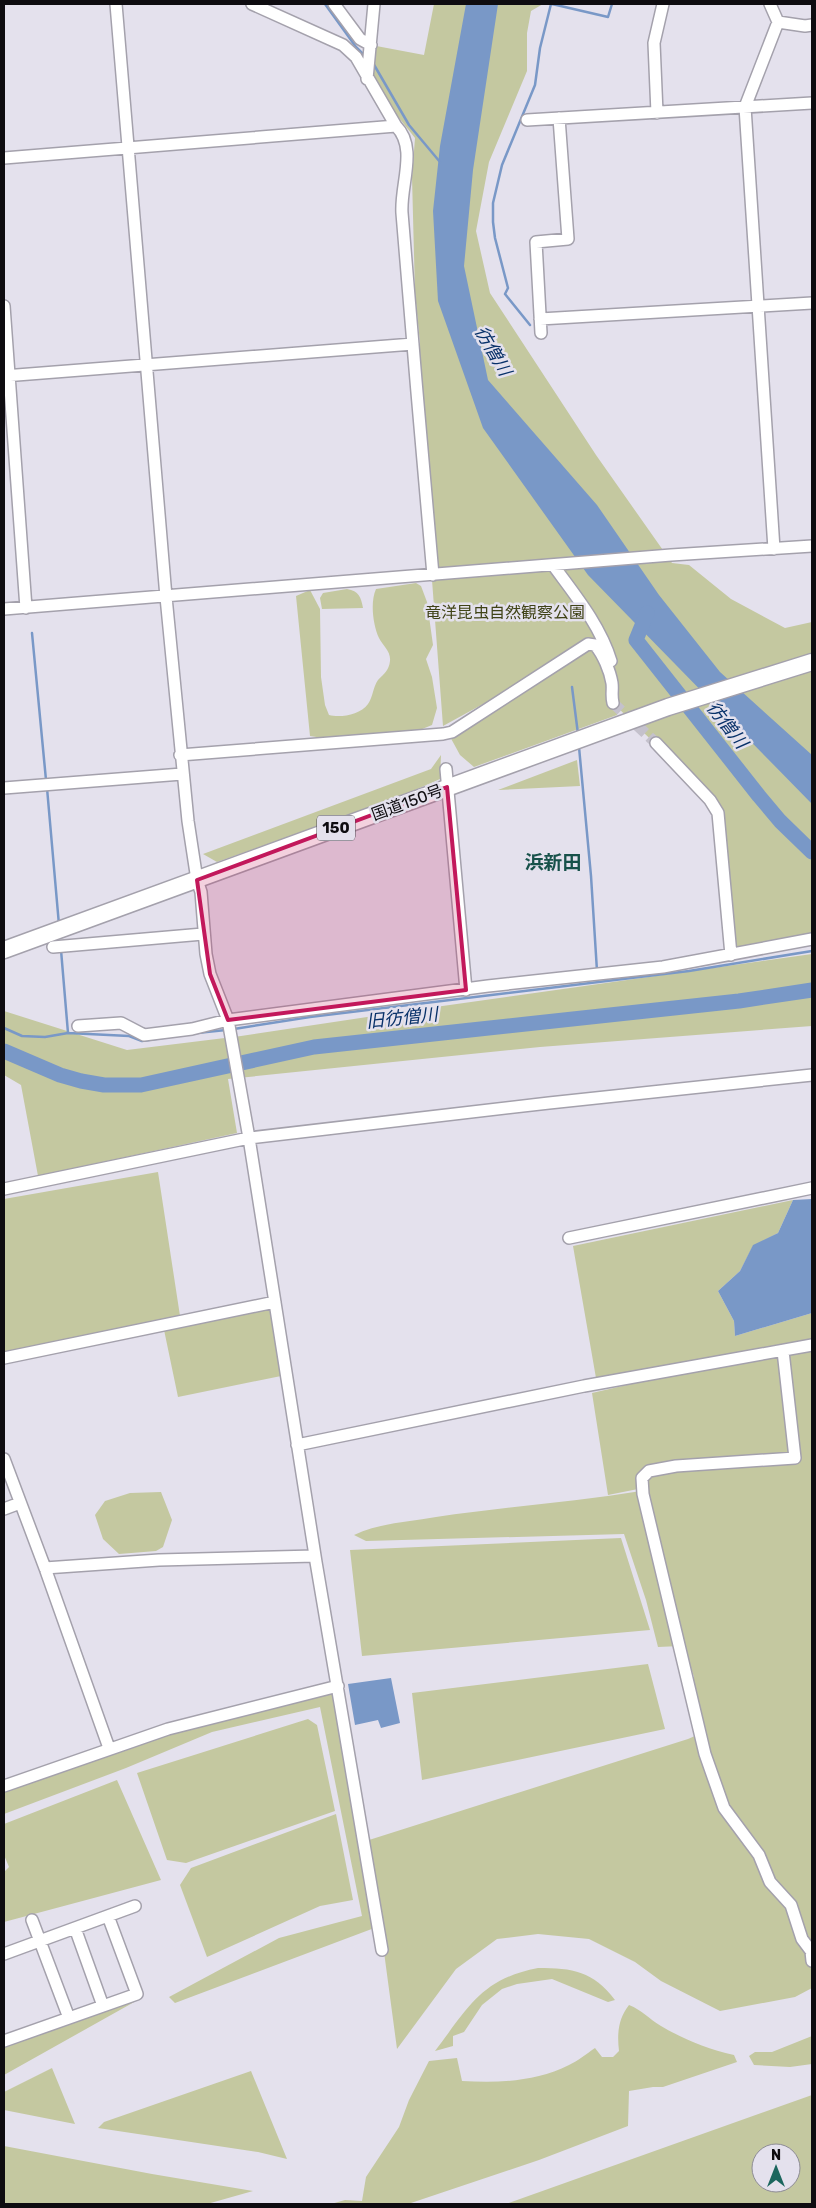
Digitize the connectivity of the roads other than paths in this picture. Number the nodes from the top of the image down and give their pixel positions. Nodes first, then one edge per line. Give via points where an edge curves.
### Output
1 (116, 4) edge
2 (252, 4) edge
3 (334, 4) edge
4 (374, 4) edge
5 (663, 4) edge
6 (770, 4) edge
7 (778, 22) junction
8 (812, 25) edge
9 (371, 49) junction
10 (368, 79) junction
11 (812, 103) edge
12 (745, 107) junction
13 (657, 113) junction
14 (559, 118) junction
15 (528, 120) dead end
16 (396, 126) junction
17 (128, 148) junction
18 (4, 158) edge
19 (812, 303) edge
20 (4, 306) edge
21 (758, 306) junction
22 (540, 319) junction
23 (541, 333) dead end
24 (413, 344) junction
25 (146, 365) junction
26 (7, 376) edge
27 (812, 546) edge
28 (774, 548) junction
29 (553, 565) junction
30 (433, 575) junction
31 (166, 597) junction
32 (26, 608) junction
33 (4, 609) edge
34 (812, 662) edge
35 (656, 743) tunnel mouth
36 (180, 755) junction
37 (446, 769) dead end
38 (182, 774) junction
39 (447, 787) junction
40 (4, 788) edge
41 (197, 880) junction
42 (203, 934) junction
43 (812, 939) edge
44 (53, 947) dead end
45 (4, 950) edge
46 (731, 955) junction
47 (466, 990) junction
48 (228, 1020) junction
49 (78, 1026) dead end
50 (812, 1075) edge
51 (249, 1138) junction
52 (812, 1188) edge
53 (4, 1189) edge
54 (570, 1238) dead end
55 (275, 1302) junction
56 (812, 1345) edge
57 (783, 1351) junction
58 (4, 1358) edge
59 (298, 1445) junction
60 (4, 1459) edge
61 (20, 1503) junction
62 (4, 1509) edge
63 (315, 1556) junction
64 (46, 1568) junction
65 (338, 1686) junction
66 (109, 1748) junction
67 (4, 1786) edge
68 (135, 1906) dead end
69 (108, 1916) junction
70 (32, 1920) dead end
71 (75, 1928) junction
72 (39, 1941) junction
73 (382, 1950) dead end
74 (4, 1954) edge
75 (812, 1961) edge
76 (103, 2006) junction
77 (69, 2018) junction
78 (4, 2041) edge

1 - 17 street
2 - 10 street via 343,45 356,58
3 - 9 street
4 - 9 street
5 - 13 street via 654,42
6 - 7 street
7 - 8 street
7 - 12 street
9 - 10 street
10 - 16 street
11 - 12 street
12 - 13 street
12 - 21 street
13 - 14 street
14 - 15 street
14 - 22 street via 568,239 536,242
16 - 17 street
16 - 24 street via 407,144 402,209
17 - 18 street
17 - 25 street
19 - 21 street
20 - 26 street
21 - 22 street
21 - 28 street
22 - 23 street
24 - 25 street
24 - 30 street
25 - 26 street
25 - 31 street
26 - 32 street
27 - 28 street
28 - 29 street
29 - 30 street
29 - 36 street via 587,612 606,646 618,685 612,698 612,683 603,656 595,645 588,644 452,732
30 - 31 street
31 - 32 street
31 - 36 street
32 - 33 street
34 - 39 highway, 国道150号 / 150 via 668,707
35 - 46 street via 710,800 718,813
36 - 38 street
37 - 39 street
38 - 40 street
38 - 41 street
39 - 41 highway, 国道150号 / 150
39 - 47 street
41 - 42 street via 201,892
41 - 45 highway, 国道150号 / 150
42 - 44 street
42 - 48 street via 210,974
43 - 46 street
46 - 47 street
47 - 48 street
48 - 49 street via 192,1029 144,1035 122,1023
48 - 51 street
50 - 51 street
51 - 53 street
51 - 55 street
52 - 54 street
55 - 58 street
55 - 59 street
56 - 57 street
57 - 59 street via 584,1386
57 - 75 street via 795,1458 676,1466 649,1471 642,1478 643,1494 705,1754 724,1808 759,1855 770,1882 791,1905 802,1939 811,1951
59 - 63 street
60 - 61 street
61 - 62 street
61 - 64 street
63 - 64 street via 160,1560
63 - 65 street
64 - 66 street
65 - 66 street via 168,1729
65 - 73 street
66 - 67 street
68 - 69 street
69 - 71 street
69 - 76 street via 137,1994
70 - 72 street
71 - 72 street
71 - 76 street
72 - 74 street
72 - 77 street
76 - 77 street
77 - 78 street

